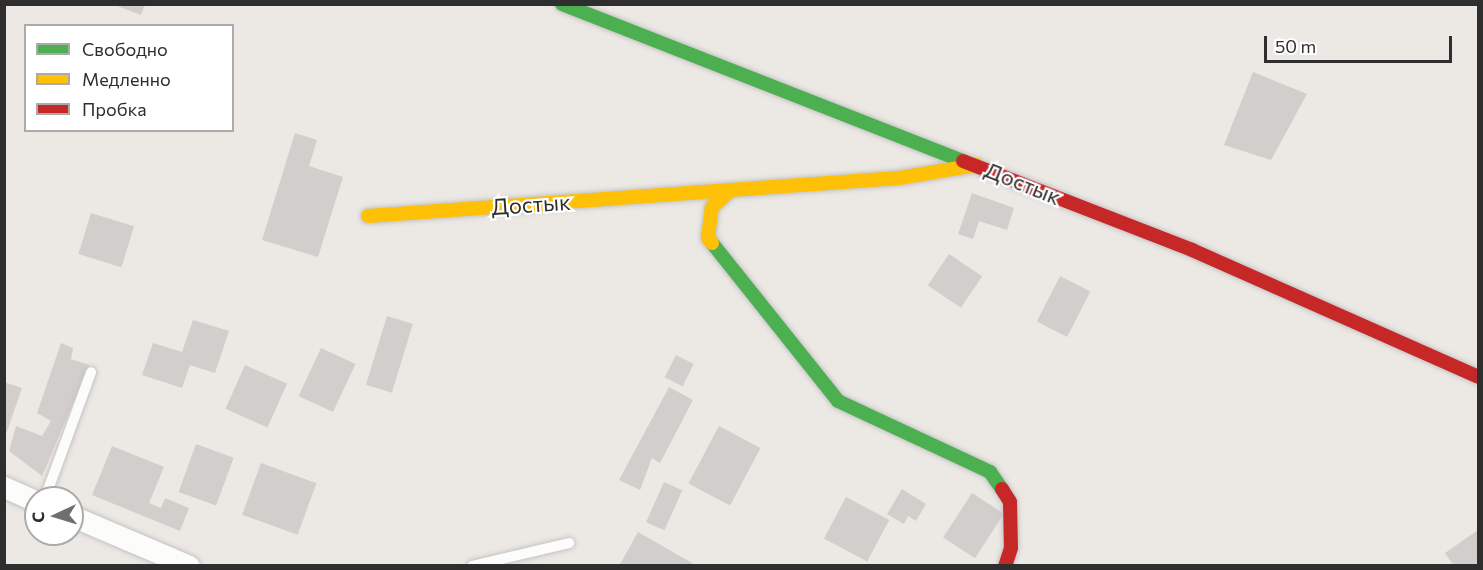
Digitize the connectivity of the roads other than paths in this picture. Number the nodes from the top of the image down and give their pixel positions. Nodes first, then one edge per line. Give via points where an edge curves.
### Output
1 (562, 4) edge
2 (978, 165) junction
3 (731, 190) junction
4 (368, 216) dead end
5 (91, 372) dead end
6 (1479, 376) edge
7 (49, 486) edge
8 (4, 487) edge
9 (24, 496) edge
10 (84, 521) edge
11 (569, 543) dead end
12 (189, 566) edge
13 (472, 566) edge
14 (1005, 566) edge

1 - 2 street, Достык
2 - 3 street, Достык via 899,178
2 - 6 street, Достык via 1192,250
3 - 4 street, Достык
3 - 14 street via 712,207 708,238 838,401 990,472 1010,502 1011,548
5 - 7 lane
8 - 9 street
10 - 12 street
11 - 13 lane

